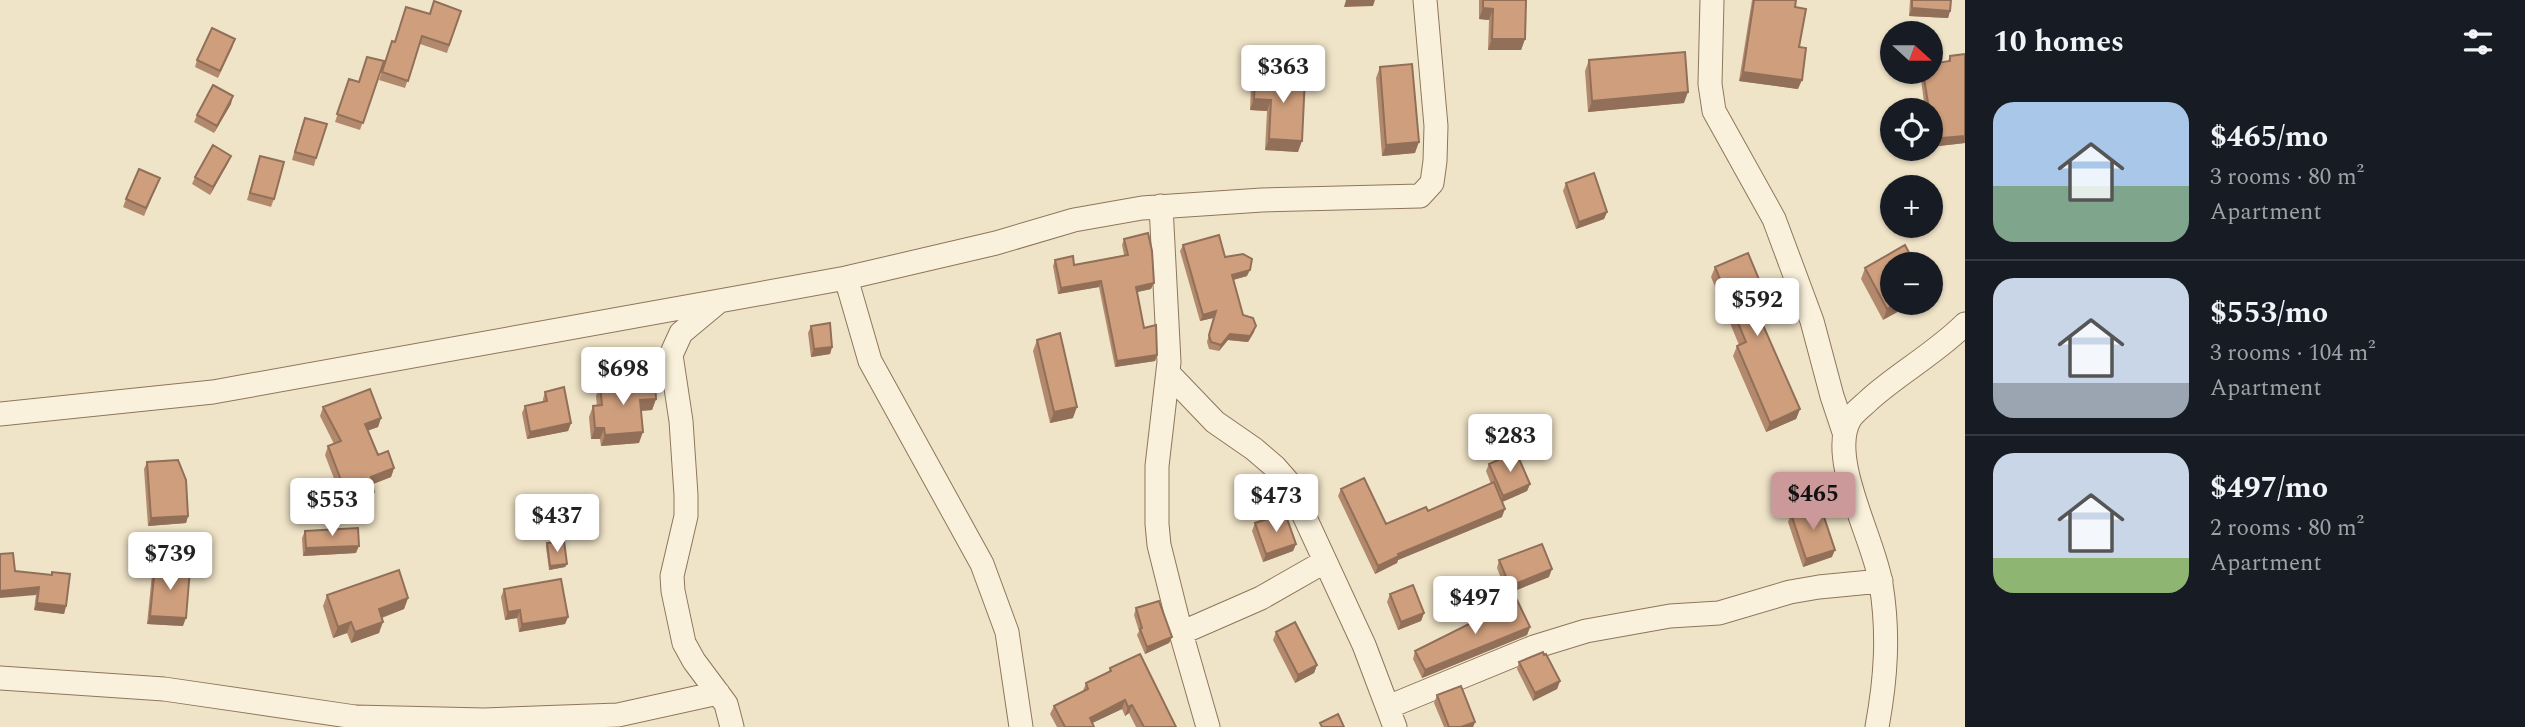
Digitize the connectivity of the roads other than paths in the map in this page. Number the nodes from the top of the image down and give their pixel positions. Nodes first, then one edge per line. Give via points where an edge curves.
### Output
1 (1426, 0) edge
2 (1712, 0) edge
3 (1161, 206) junction
4 (846, 278) junction
5 (719, 302) junction
6 (1965, 324) edge
7 (1168, 373) junction
8 (0, 414) edge
9 (1844, 432) junction
10 (1324, 562) junction
11 (1881, 581) junction
12 (1181, 633) junction
13 (0, 678) edge
14 (718, 693) junction
15 (1392, 717) edge
16 (732, 727) edge
17 (1021, 727) edge
18 (1208, 727) edge
19 (1877, 727) edge

1 - 3 street via 1435,161 1432,183 1420,196
2 - 9 street via 1710,84 1714,111 1774,219 1812,321
3 - 4 street via 1074,220
3 - 7 street
4 - 5 street
4 - 17 street via 870,360 997,599 1007,632
5 - 8 street via 213,392
5 - 14 street via 681,334 671,355 683,445 686,516 673,591 684,643
6 - 9 street via 1850,417
7 - 10 street via 1215,422 1289,483
7 - 12 street via 1157,466 1157,524
9 - 11 street via 1850,485
10 - 12 street via 1261,598
10 - 15 street
11 - 15 street via 1790,592 1719,613 1586,631 1534,647
11 - 19 street via 1887,631 1885,687
12 - 18 street
13 - 14 street via 164,689 355,717 484,720 618,715
14 - 16 street

